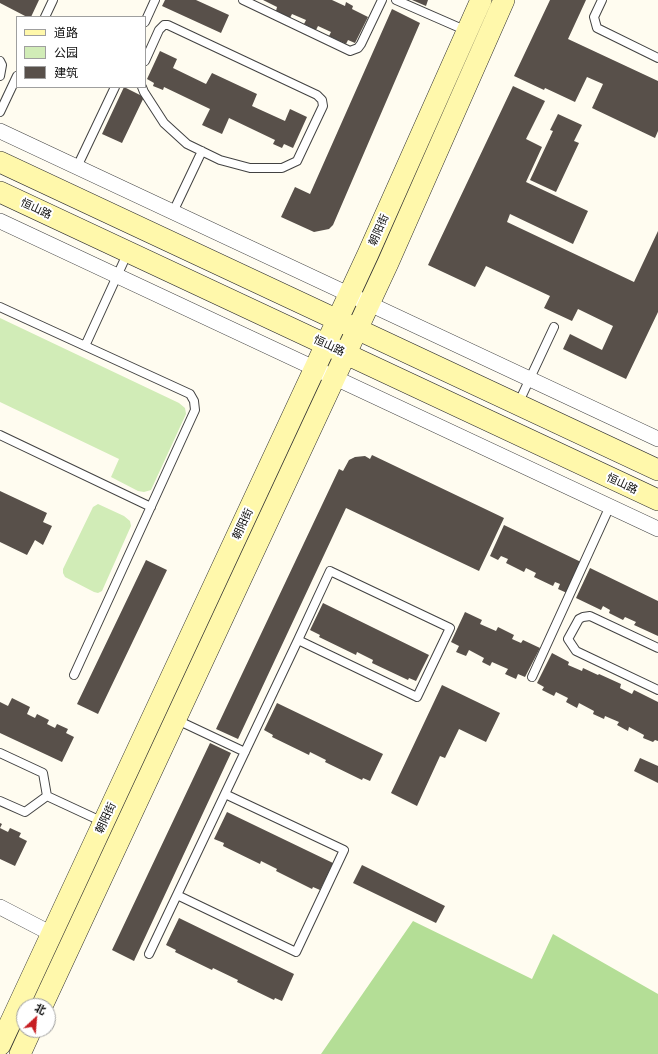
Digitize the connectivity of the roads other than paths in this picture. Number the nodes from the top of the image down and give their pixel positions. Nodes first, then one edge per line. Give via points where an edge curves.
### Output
1 (52, 0) edge
2 (155, 0) edge
3 (243, 0) edge
4 (382, 0) edge
5 (396, 0) edge
6 (481, 0) edge
7 (504, 0) edge
8 (602, 0) edge
9 (45, 16) edge
10 (146, 20) edge
11 (467, 31) junction
12 (658, 58) edge
13 (146, 59) edge
14 (0, 61) edge
15 (0, 76) edge
16 (16, 78) edge
17 (115, 88) edge
18 (142, 88) edge
19 (0, 112) edge
20 (0, 131) edge
21 (202, 151) junction
22 (0, 162) edge
23 (77, 167) junction
24 (0, 192) edge
25 (173, 212) junction
26 (0, 221) edge
27 (128, 252) junction
28 (117, 276) junction
29 (349, 294) junction
30 (369, 303) junction
31 (0, 307) edge
32 (338, 320) junction
33 (554, 327) dead end
34 (357, 329) junction
35 (326, 345) junction
36 (85, 346) junction
37 (345, 354) junction
38 (315, 368) junction
39 (334, 378) junction
40 (530, 379) junction
41 (518, 404) junction
42 (0, 435) edge
43 (658, 439) edge
44 (658, 470) edge
45 (658, 500) edge
46 (610, 506) junction
47 (151, 507) junction
48 (658, 529) edge
49 (298, 640) junction
50 (658, 648) edge
51 (74, 675) dead end
52 (532, 677) dead end
53 (658, 690) edge
54 (176, 719) junction
55 (244, 752) junction
56 (0, 753) edge
57 (225, 794) junction
58 (47, 796) junction
59 (0, 801) edge
60 (104, 822) junction
61 (177, 895) junction
62 (0, 907) edge
63 (52, 934) junction
64 (149, 954) dead end
65 (46, 998) edge
66 (27, 1038) edge
67 (0, 1045) edge
68 (20, 1054) edge

1 - 9 lane
2 - 10 lane
3 - 4 lane via 350,51 362,44
5 - 11 lane
6 - 11 street, 朝阳街
7 - 30 street, 朝阳街
8 - 12 lane via 594,17 597,28
11 - 29 street, 朝阳街
13 - 21 lane via 159,30 168,25 317,95 322,100 323,106 298,161 282,168 250,168 220,160
14 - 15 lane
16 - 19 lane
17 - 23 lane
18 - 21 lane via 164,123 187,144
20 - 23 street
21 - 25 lane
22 - 32 street
23 - 25 street
24 - 27 street, 恒山路
25 - 29 street
26 - 28 street
27 - 28 lane
27 - 35 street, 恒山路
28 - 36 lane
28 - 38 street
29 - 30 street
29 - 32 street, 朝阳街
30 - 34 street, 朝阳街
30 - 40 street
31 - 36 lane
32 - 34 street
32 - 35 street, 朝阳街
33 - 40 lane
34 - 37 street, 朝阳街
34 - 41 street
35 - 37 street, 恒山路
35 - 38 street, 朝阳街
36 - 47 lane via 190,394 194,401 195,410
37 - 39 street, 朝阳街
37 - 45 street, 恒山路
38 - 39 street
38 - 60 street, 朝阳街
39 - 46 street
39 - 54 street, 朝阳街
40 - 41 lane
40 - 43 street
41 - 44 street
42 - 47 lane
46 - 48 street
46 - 52 lane
47 - 51 lane
49 - 49 lane via 330,571 450,628 417,697
49 - 55 lane
50 - 53 lane via 590,616 579,619 568,639 576,651
54 - 55 lane
54 - 65 street, 朝阳街
55 - 57 lane
56 - 58 lane via 43,773
57 - 61 lane
57 - 61 lane via 344,850 296,952
58 - 59 lane via 25,812
58 - 60 lane
60 - 63 street, 朝阳街
61 - 64 lane
62 - 63 street
63 - 67 street, 朝阳街
66 - 68 street

